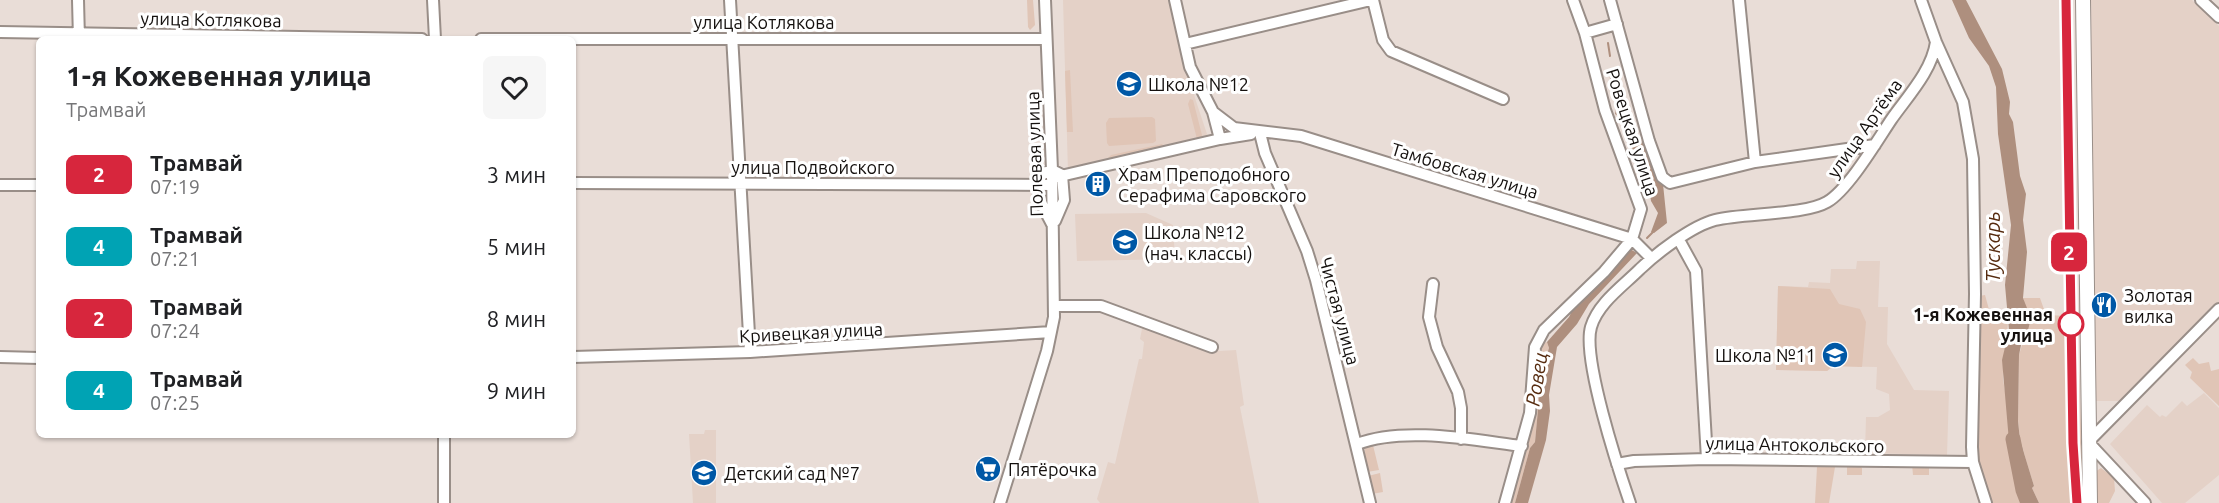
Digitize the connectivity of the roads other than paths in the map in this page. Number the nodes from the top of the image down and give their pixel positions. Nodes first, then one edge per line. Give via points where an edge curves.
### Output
1 (78, 0) edge
2 (433, 0) edge
3 (730, 0) edge
4 (1045, 0) edge
5 (1175, 0) edge
6 (1372, 0) edge
7 (1573, 0) edge
8 (1610, 0) edge
9 (1739, 0) edge
10 (1921, 0) edge
11 (2083, 0) edge
12 (2201, 0) edge
13 (2219, 17) edge
14 (1617, 24) junction
15 (0, 32) edge
16 (1585, 33) junction
17 (79, 36) edge
18 (435, 36) edge
19 (731, 38) junction
20 (576, 39) edge
21 (1046, 39) junction
22 (1936, 42) junction
23 (1185, 44) junction
24 (1503, 99) dead end
25 (1212, 112) junction
26 (1260, 133) junction
27 (1220, 139) junction
28 (1875, 145) junction
29 (1755, 162) junction
30 (1055, 177) junction
31 (576, 183) edge
32 (741, 183) junction
33 (0, 185) edge
34 (36, 185) edge
35 (1038, 185) junction
36 (1053, 228) junction
37 (1632, 239) junction
38 (1679, 240) junction
39 (1651, 258) junction
40 (1433, 284) dead end
41 (1055, 306) junction
42 (2217, 315) edge
43 (1051, 332) junction
44 (1212, 347) dead end
45 (750, 352) junction
46 (0, 357) edge
47 (576, 357) edge
48 (36, 358) edge
49 (444, 438) edge
50 (1461, 439) junction
51 (2088, 442) junction
52 (1357, 444) junction
53 (1522, 446) junction
54 (1707, 459) junction
55 (1973, 462) junction
56 (1617, 464) junction
57 (444, 503) edge
58 (1000, 503) edge
59 (1370, 503) edge
60 (1505, 503) edge
61 (1630, 503) edge
62 (1986, 503) edge
63 (2090, 503) edge
64 (2145, 503) edge

1 - 17 street
2 - 18 street
3 - 19 street
4 - 21 street, Полевая улица
5 - 23 street, Тамбовская улица
6 - 23 street
6 - 24 street via 1383,40 1391,51
7 - 16 street, Ровецкая улица
8 - 14 street, Ровецкая улица
9 - 29 street
10 - 22 street
11 - 51 main road
12 - 13 street
14 - 16 street
14 - 29 street, Ровецкая улица via 1648,141 1662,177 1670,183
15 - 17 street, улица Котлякова
16 - 37 street, Ровецкая улица via 1605,110 1638,195 1641,209
19 - 20 street, улица Котлякова
19 - 21 street, улица Котлякова
19 - 32 street
21 - 30 street, Полевая улица
22 - 28 street, улица Артёма via 1929,64
22 - 55 street via 1963,102 1973,159
23 - 25 street, Тамбовская улица via 1197,83
25 - 26 street, Тамбовская улица via 1234,128
25 - 27 street, Тамбовская улица
26 - 27 street, Тамбовская улица
26 - 37 street, Тамбовская улица via 1301,136
26 - 52 street, Чистая улица via 1307,251
27 - 30 street, Тамбовская улица
28 - 29 street
28 - 38 street, улица Артёма via 1827,202 1717,220 1698,225
30 - 35 street, улица Подвойского
30 - 36 street, Полевая улица
31 - 32 street, улица Подвойского
32 - 35 street, улица Подвойского
32 - 45 street
33 - 34 street
35 - 36 street via 1039,197
36 - 41 street, Полевая улица
37 - 39 street, Тамбовская улица
37 - 53 street via 1544,330 1534,346 1530,413
38 - 39 street, улица Артёма
38 - 54 street via 1696,271
39 - 56 street, улица Артёма via 1600,308 1591,327 1588,347
40 - 50 street via 1429,317 1437,347 1458,392
41 - 43 street, Полевая улица
41 - 44 street via 1101,306
42 - 51 street
43 - 45 street, Кривецкая улица
43 - 58 street, Полевая улица
45 - 47 street, Кривецкая улица
46 - 48 street
49 - 57 street
50 - 52 street via 1382,436
50 - 53 street
51 - 63 main road
51 - 64 street
52 - 59 street, Чистая улица
53 - 60 street
54 - 55 street, улица Антокольского
54 - 56 street, улица Антокольского
55 - 62 street
56 - 61 street, улица Артёма

